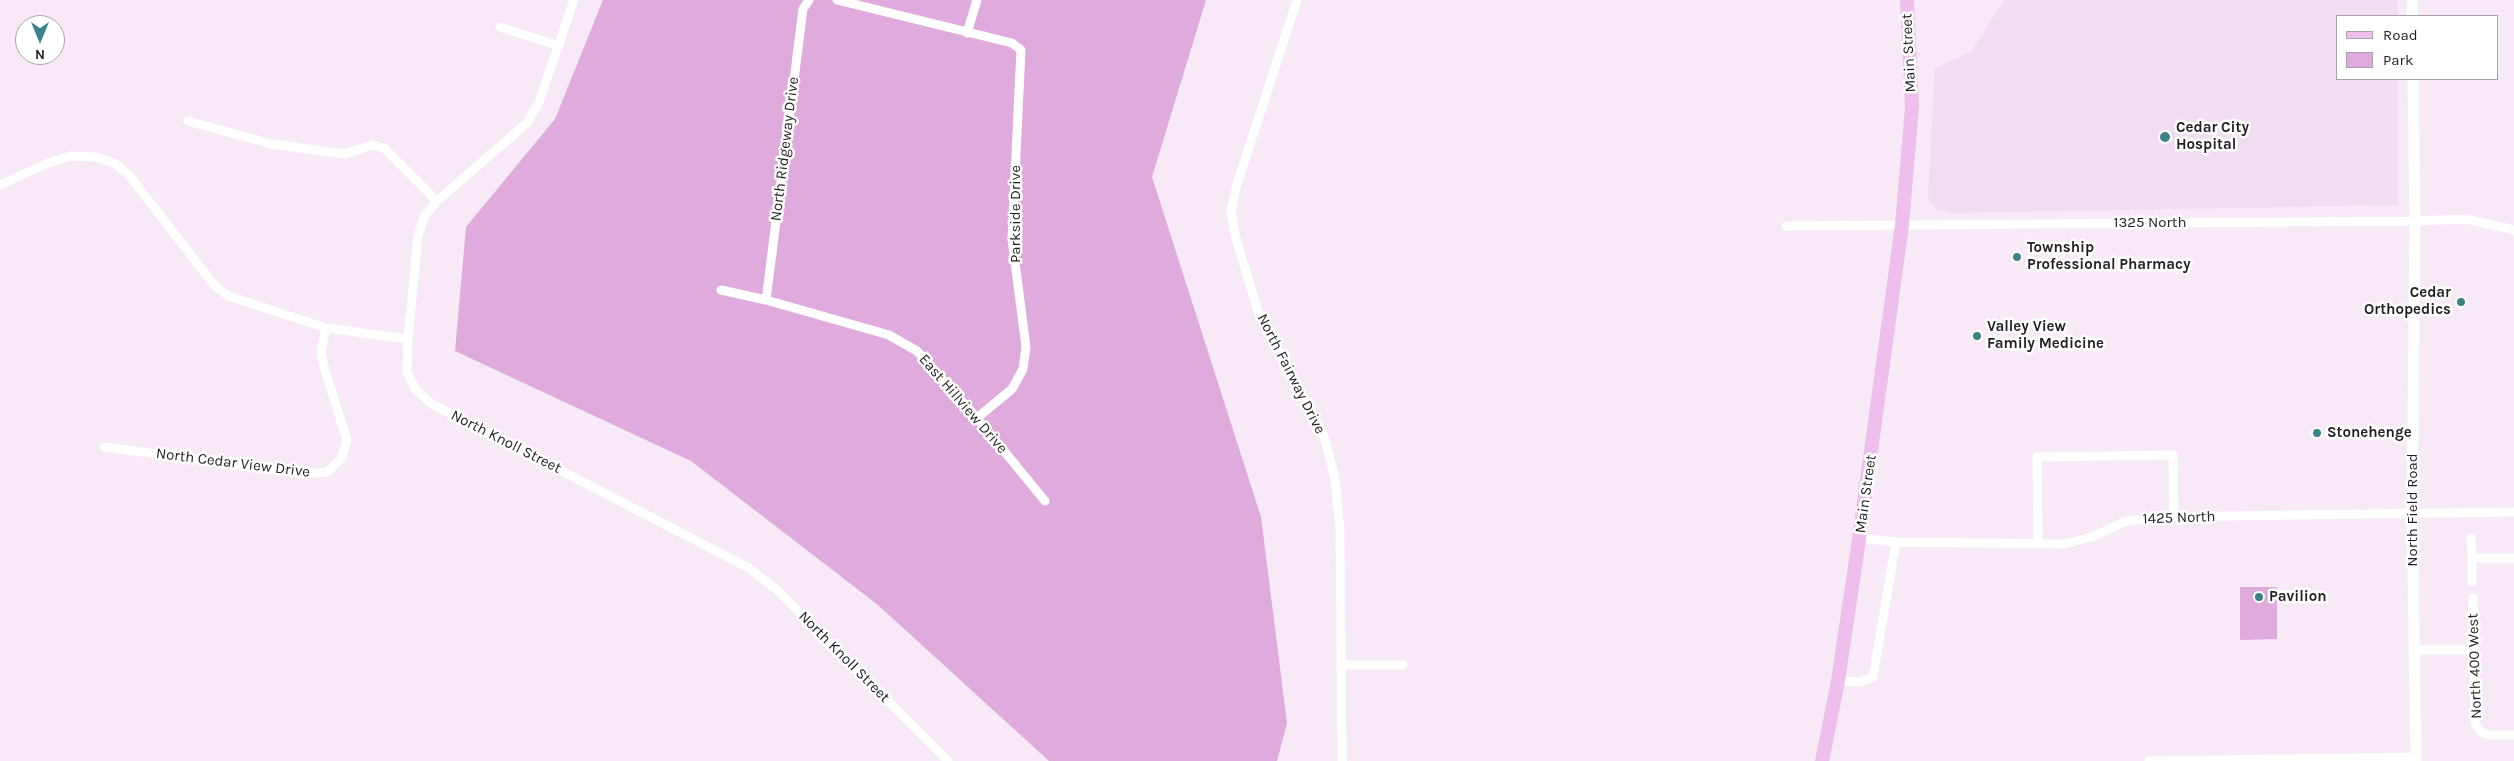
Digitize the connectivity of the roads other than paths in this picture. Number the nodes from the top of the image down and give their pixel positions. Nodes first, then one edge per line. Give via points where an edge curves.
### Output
1 (574, 0) edge
2 (809, 0) edge
3 (837, 0) edge
4 (977, 0) edge
5 (1297, 0) edge
6 (1907, 0) edge
7 (2412, 0) edge
8 (2412, 15) edge
9 (500, 27) dead end
10 (967, 33) junction
11 (559, 46) junction
12 (2413, 80) edge
13 (188, 121) dead end
14 (0, 184) edge
15 (438, 201) junction
16 (2415, 221) junction
17 (1902, 225) junction
18 (1786, 226) dead end
19 (2514, 230) edge
20 (721, 290) dead end
21 (766, 300) junction
22 (326, 328) junction
23 (408, 338) junction
24 (977, 418) junction
25 (104, 447) dead end
26 (1045, 500) dead end
27 (2514, 512) edge
28 (2412, 513) junction
29 (2174, 517) junction
30 (1859, 538) junction
31 (2472, 538) dead end
32 (1896, 542) junction
33 (2038, 543) junction
34 (2472, 558) junction
35 (2514, 558) edge
36 (2472, 582) dead end
37 (2473, 598) dead end
38 (2414, 650) junction
39 (2474, 650) junction
40 (1341, 665) junction
41 (1403, 665) dead end
42 (1838, 681) junction
43 (2514, 735) edge
44 (2416, 759) edge
45 (948, 761) edge
46 (1342, 761) edge
47 (1822, 761) edge
48 (2149, 761) edge

1 - 11 street, North Knoll Street
2 - 21 street, North Ridgeway Drive via 803,9
3 - 10 street
4 - 10 street
5 - 40 street, North Fairway Drive via 1231,211 1260,318 1324,436 1335,478 1340,530
6 - 17 main road, Main Street via 1912,107
7 - 8 street
9 - 11 street
10 - 24 street, Parkside Drive via 1012,44 1021,50 1012,239 1026,347 1023,369 1012,389
11 - 15 street, North Knoll Street via 539,102 527,123
12 - 16 street, North Field Road
13 - 15 street via 271,144 345,154 372,145 384,148
14 - 22 street via 71,156 95,157 114,163 129,175 214,285 228,296
15 - 23 street, North Knoll Street via 425,215 418,236
16 - 17 street, 1325 North
16 - 19 street, 1325 North via 2466,218
16 - 28 street, North Field Road
17 - 18 street, 1325 North
17 - 30 main road, Main Street
20 - 21 street, East Hillview Drive
21 - 24 street, East Hillview Drive via 889,335 917,352
22 - 23 street
22 - 25 street, North Cedar View Drive via 321,352 347,440 342,458 327,472 307,474
23 - 45 street, North Knoll Street via 407,372 416,390 432,404 749,568 778,590
24 - 26 street, East Hillview Drive
27 - 28 street, 1425 North
28 - 29 street, 1425 North
28 - 38 street, North Field Road
29 - 33 street, 1425 North via 2124,522 2064,544
29 - 33 street via 2173,455 2037,457
30 - 32 street, 1425 North
30 - 42 main road, Main Street
31 - 34 street
32 - 33 street, 1425 North
32 - 42 street via 1873,677 1860,682
34 - 35 street
34 - 36 street
37 - 39 street, North 400 West
38 - 39 street
38 - 44 street, North Field Road
39 - 43 street, North 400 West via 2475,724 2481,732 2490,735
40 - 41 street
40 - 46 street, North Fairway Drive
42 - 47 main road, Main Street
44 - 48 street

